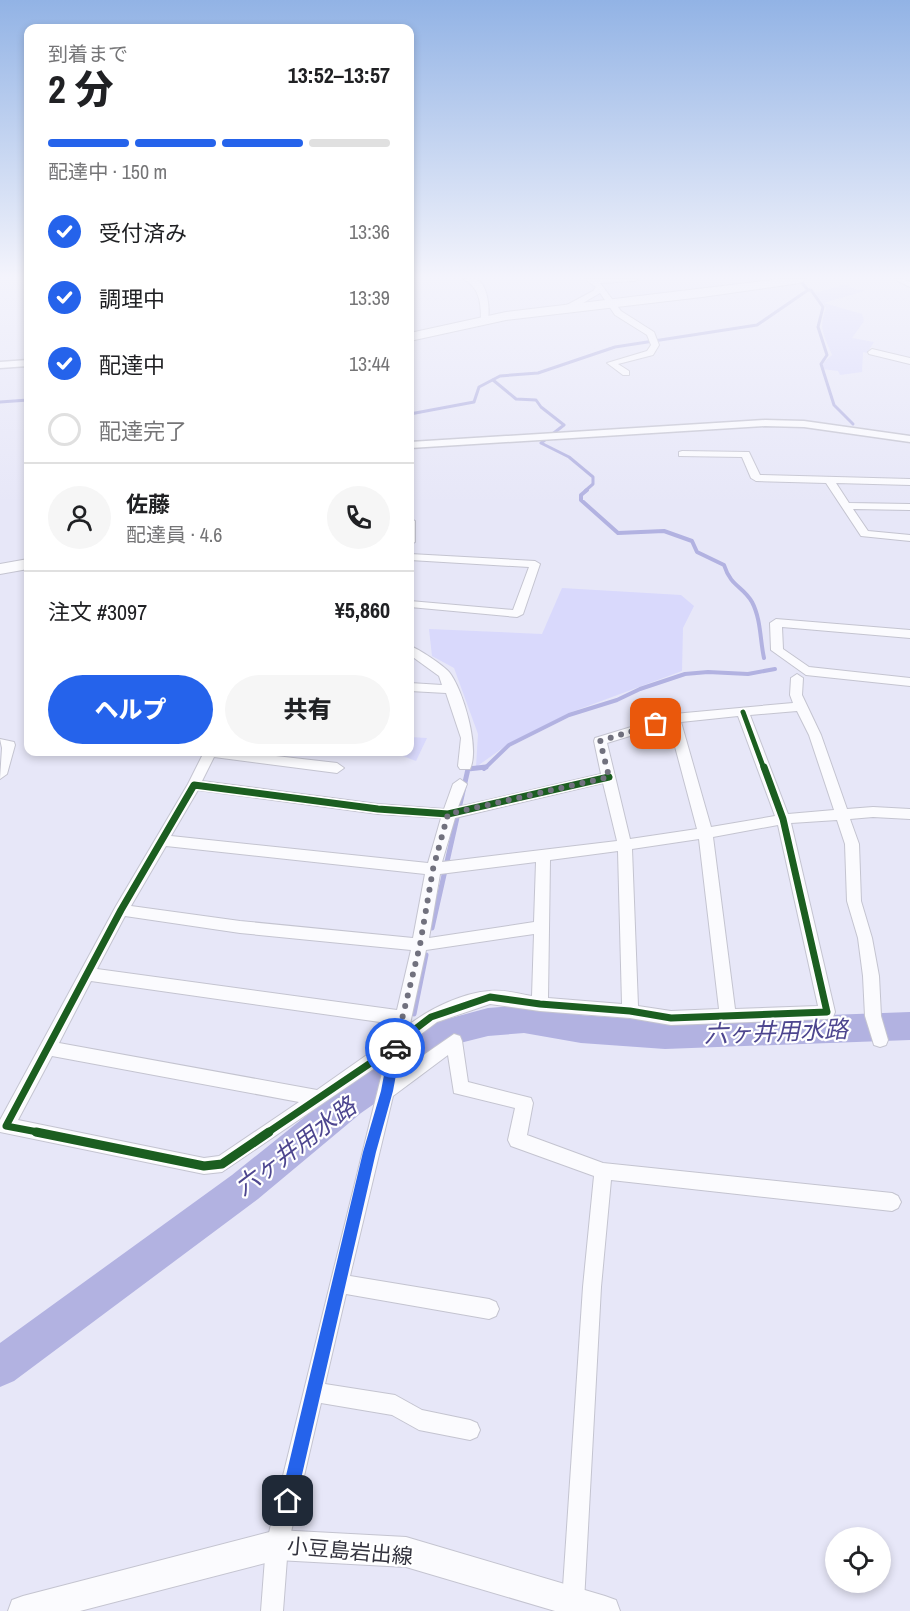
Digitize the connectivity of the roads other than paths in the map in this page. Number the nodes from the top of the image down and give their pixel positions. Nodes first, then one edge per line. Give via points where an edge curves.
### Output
1 (643, 354) edge
2 (881, 354) edge
3 (910, 361) edge
4 (24, 363) edge
5 (0, 365) edge
6 (626, 373) dead end
7 (910, 439) edge
8 (414, 445) edge
9 (682, 454) dead end
10 (828, 478) junction
11 (910, 482) edge
12 (846, 506) junction
13 (910, 507) edge
14 (910, 538) edge
15 (414, 557) edge
16 (24, 565) edge
17 (0, 569) edge
18 (414, 604) edge
19 (910, 634) edge
20 (414, 653) edge
21 (797, 678) dead end
22 (910, 682) edge
23 (414, 687) edge
24 (451, 689) junction
25 (801, 706) junction
26 (743, 712) junction
27 (674, 718) junction
28 (0, 742) edge
29 (208, 756) edge
30 (242, 756) edge
31 (465, 766) dead end
32 (337, 768) dead end
33 (0, 774) edge
34 (609, 777) junction
35 (460, 784) dead end
36 (194, 785) junction
37 (448, 814) junction
38 (840, 814) junction
39 (910, 814) edge
40 (783, 819) junction
41 (705, 832) junction
42 (163, 840) junction
43 (625, 845) junction
44 (543, 855) junction
45 (433, 869) junction
46 (121, 910) junction
47 (541, 927) junction
48 (420, 945) junction
49 (87, 974) junction
50 (540, 1004) junction
51 (630, 1011) junction
52 (728, 1016) junction
53 (403, 1018) junction
54 (880, 1040) dead end
55 (396, 1045) junction
56 (48, 1048) junction
57 (387, 1091) junction
58 (319, 1098) junction
59 (603, 1171) junction
60 (892, 1202) dead end
61 (340, 1284) junction
62 (489, 1309) dead end
63 (315, 1392) junction
64 (470, 1430) dead end
65 (277, 1545) junction
66 (573, 1602) junction
67 (23, 1611) edge
68 (272, 1611) edge
69 (605, 1611) edge

1 - 6 street via 611,363
2 - 3 street
4 - 5 street
7 - 8 street via 804,424 765,423
9 - 10 street via 746,454 756,478
10 - 11 street
10 - 12 street
12 - 13 street
12 - 14 street via 865,534
15 - 18 street via 536,564 517,614
16 - 17 main road
19 - 22 street via 776,623 777,651 806,671
20 - 24 street via 444,674
21 - 25 street via 796,696
23 - 24 street
24 - 31 street via 467,738
25 - 26 street
25 - 38 street via 815,735
26 - 27 street
26 - 40 street
27 - 34 street via 600,741
27 - 41 street
28 - 33 street via 9,745
29 - 36 street
30 - 32 street
34 - 37 street
34 - 43 street
35 - 37 street
36 - 37 street
36 - 42 street
37 - 45 street
38 - 39 street
38 - 40 street
38 - 54 street via 852,844 854,901 865,938 873,1016
40 - 41 street
40 - 52 street via 827,1012
41 - 43 street
41 - 52 street
42 - 45 street
42 - 46 street
43 - 44 street
43 - 51 street
44 - 45 street
44 - 47 street
45 - 48 street
46 - 48 street via 240,927
46 - 49 street
47 - 48 street
47 - 50 street
48 - 53 street
49 - 53 street
49 - 56 street
50 - 51 street
50 - 55 street via 490,997 467,1003 431,1017
51 - 52 street via 671,1018
53 - 55 street
55 - 57 street
55 - 58 street
56 - 58 street
56 - 58 street via 6,1126 204,1166 222,1164
57 - 59 street via 454,1041 460,1088 525,1104 517,1140
57 - 61 street
59 - 60 street
59 - 66 street
61 - 62 street
61 - 63 street
63 - 64 street via 395,1405 419,1420
63 - 65 street
65 - 66 main road, 小豆島岩出線 via 406,1552
65 - 67 main road, 小豆島岩出線
65 - 68 street
66 - 69 main road, 小豆島岩出線

